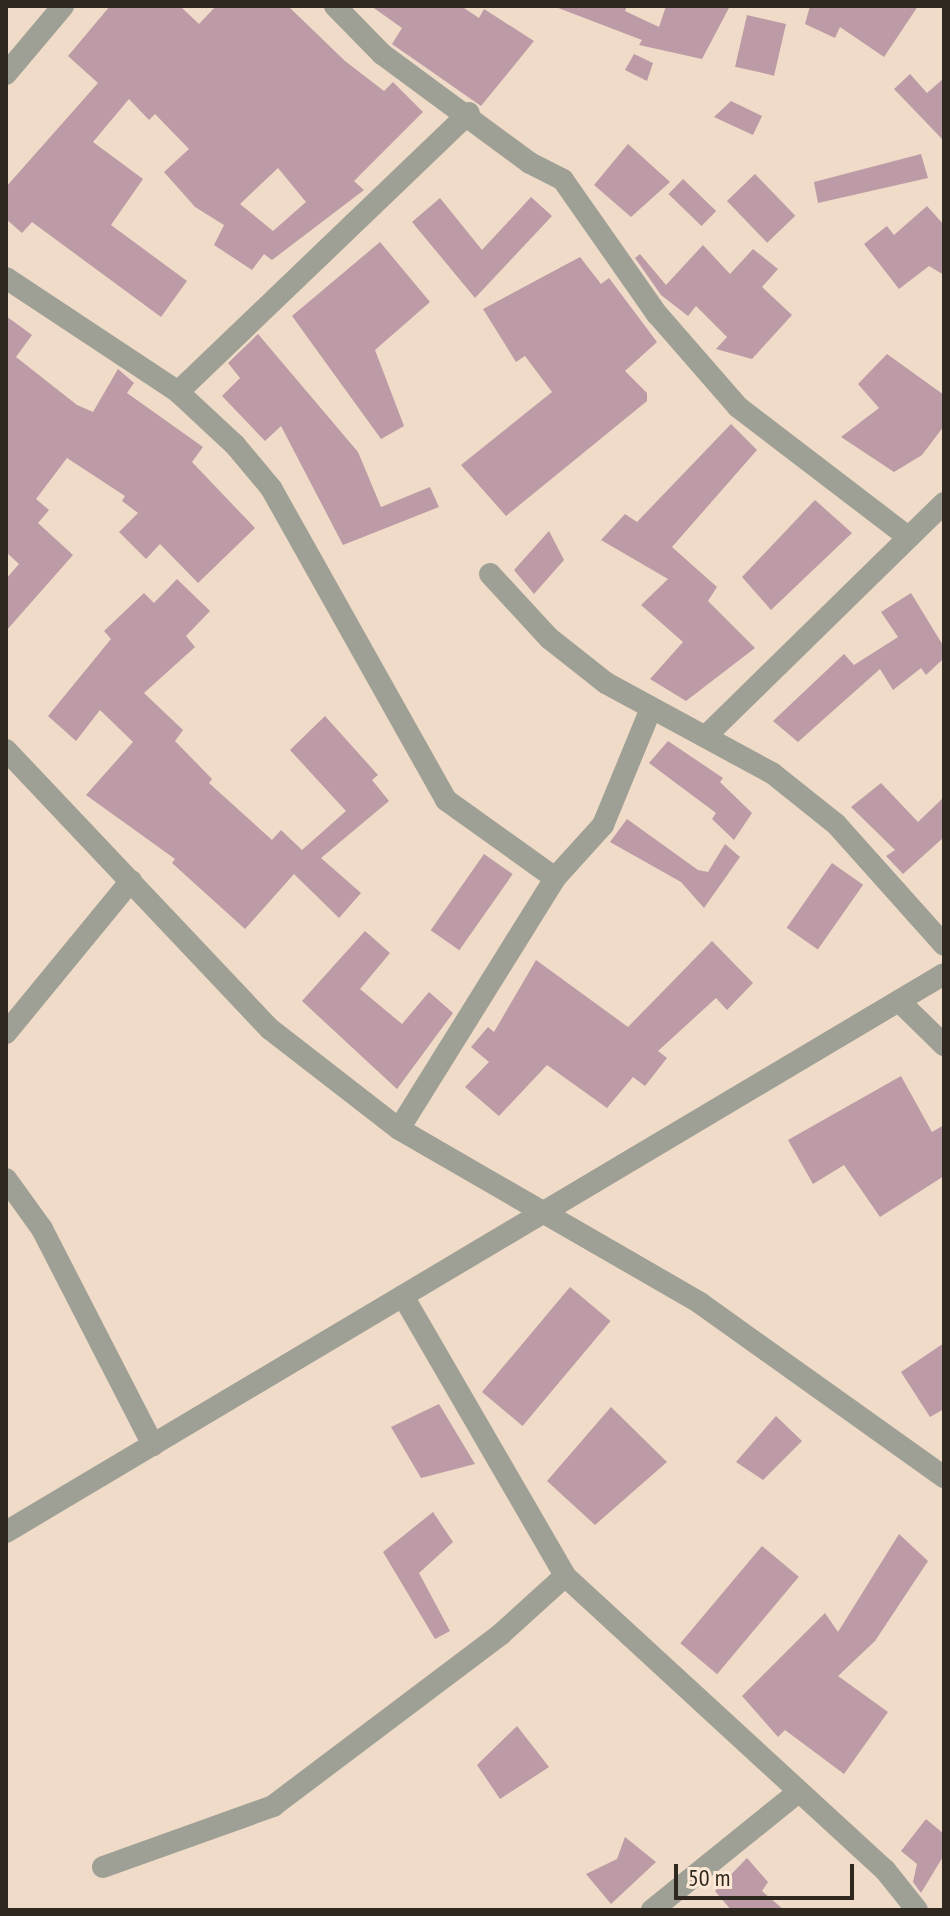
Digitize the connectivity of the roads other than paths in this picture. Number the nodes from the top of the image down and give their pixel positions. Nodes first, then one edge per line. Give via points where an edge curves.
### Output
1 (63, 6) edge
2 (335, 6) edge
3 (6, 74) edge
4 (469, 113) junction
5 (6, 278) edge
6 (178, 392) junction
7 (944, 503) edge
8 (907, 536) junction
9 (490, 574) dead end
10 (650, 711) junction
11 (706, 736) junction
12 (6, 750) edge
13 (555, 878) junction
14 (131, 881) junction
15 (944, 945) edge
16 (944, 974) edge
17 (899, 1001) junction
18 (6, 1033) edge
19 (944, 1045) edge
20 (399, 1129) junction
21 (6, 1179) edge
22 (546, 1210) junction
23 (403, 1296) junction
24 (153, 1445) junction
25 (944, 1477) edge
26 (6, 1532) edge
27 (565, 1576) junction
28 (798, 1792) junction
29 (103, 1867) dead end
30 (652, 1910) edge
31 (917, 1910) edge

1 - 3 street
2 - 4 street via 382,54
4 - 6 street
4 - 8 street via 530,163 563,180 657,314 738,407
5 - 6 street
6 - 13 street via 271,488 446,800
7 - 8 street
8 - 11 street
9 - 10 street via 549,638
10 - 11 street
10 - 13 street via 603,825
11 - 15 street via 772,773 836,824
12 - 14 street
13 - 20 street
14 - 18 street
14 - 20 street via 270,1029
16 - 17 street
17 - 19 street
17 - 22 street
20 - 22 street
21 - 24 street via 42,1229
22 - 23 street
22 - 25 street via 700,1303
23 - 24 street
23 - 27 street
24 - 26 street
27 - 28 street
27 - 29 street via 501,1634 273,1806
28 - 30 street
28 - 31 street via 885,1870

